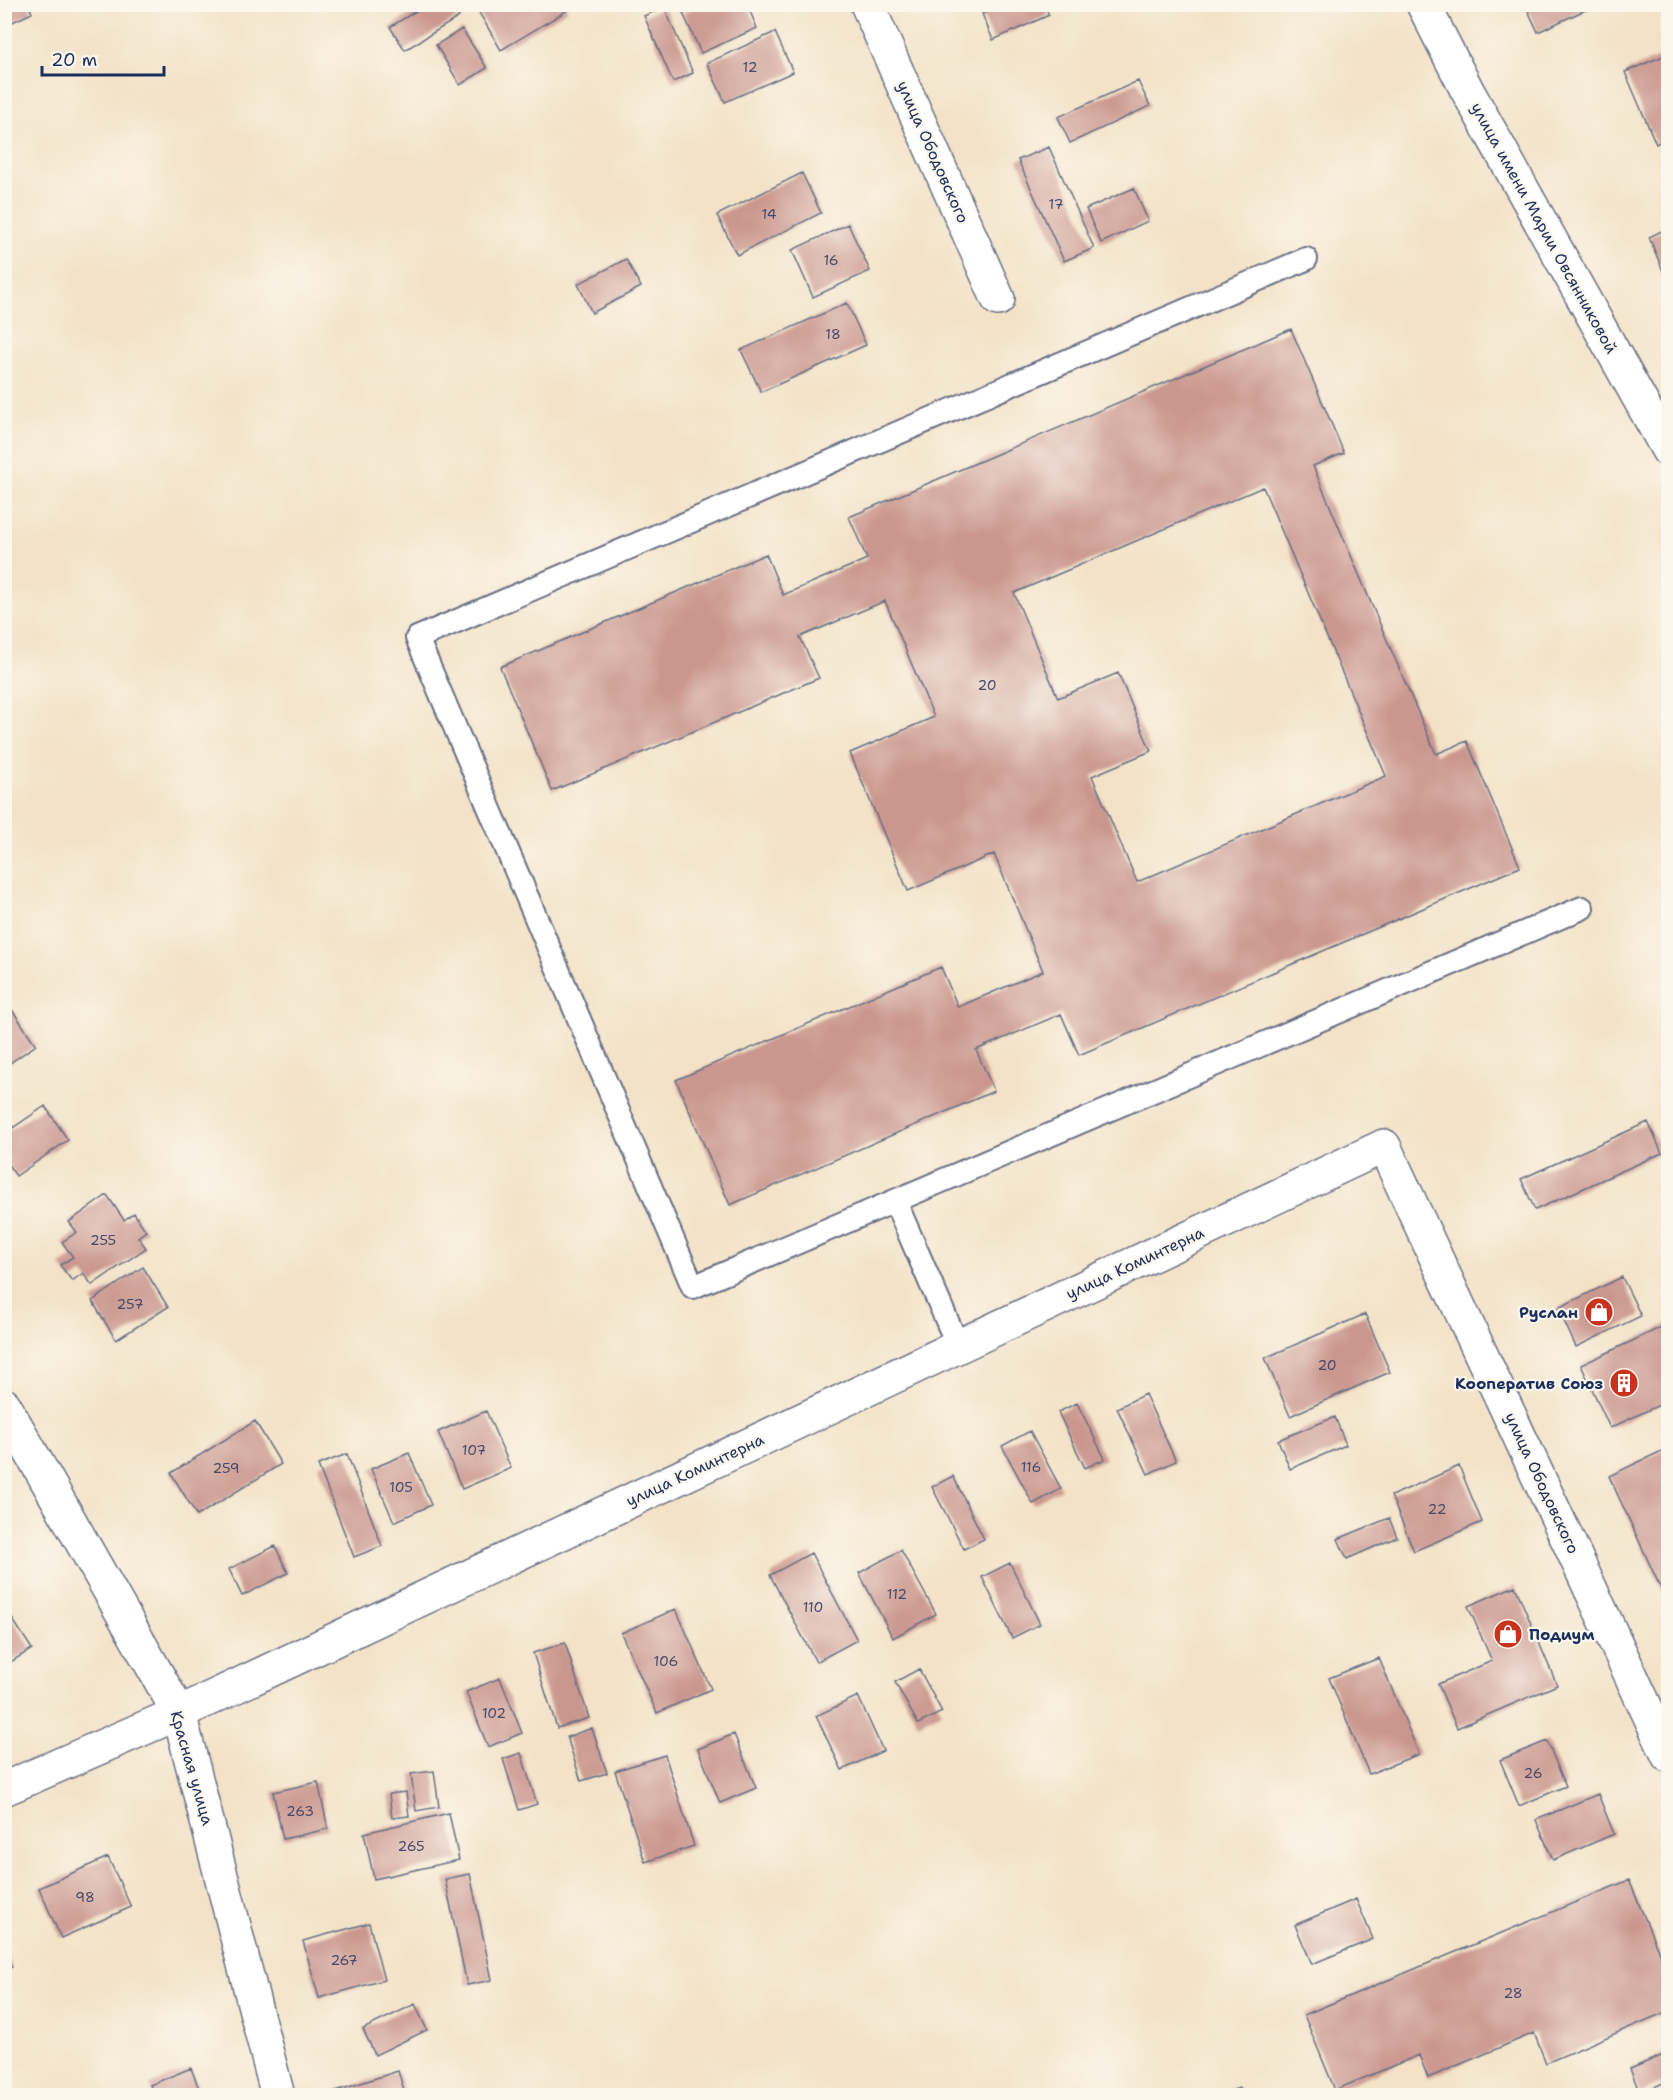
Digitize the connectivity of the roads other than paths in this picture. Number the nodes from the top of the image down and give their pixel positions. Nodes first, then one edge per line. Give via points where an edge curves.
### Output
1 (867, 4) edge
2 (1422, 4) edge
3 (1306, 259) dead end
4 (998, 298) dead end
5 (1668, 450) edge
6 (1582, 908) dead end
7 (1384, 1146) joint
8 (896, 1201) junction
9 (958, 1346) junction
10 (4, 1405) edge
11 (179, 1713) junction
12 (1668, 1755) edge
13 (4, 1789) edge
14 (278, 2096) edge

1 - 4 street, улица Ободовского
2 - 5 street, улица имени Марии Овсянниковой
3 - 8 lane via 417,638 693,1287
6 - 8 lane
7 - 9 street, улица Коминтерна
7 - 12 street, улица Ободовского
8 - 9 lane
9 - 11 street, улица Коминтерна
10 - 11 street, Красная улица
11 - 13 street, улица Коминтерна
11 - 14 street, Красная улица

